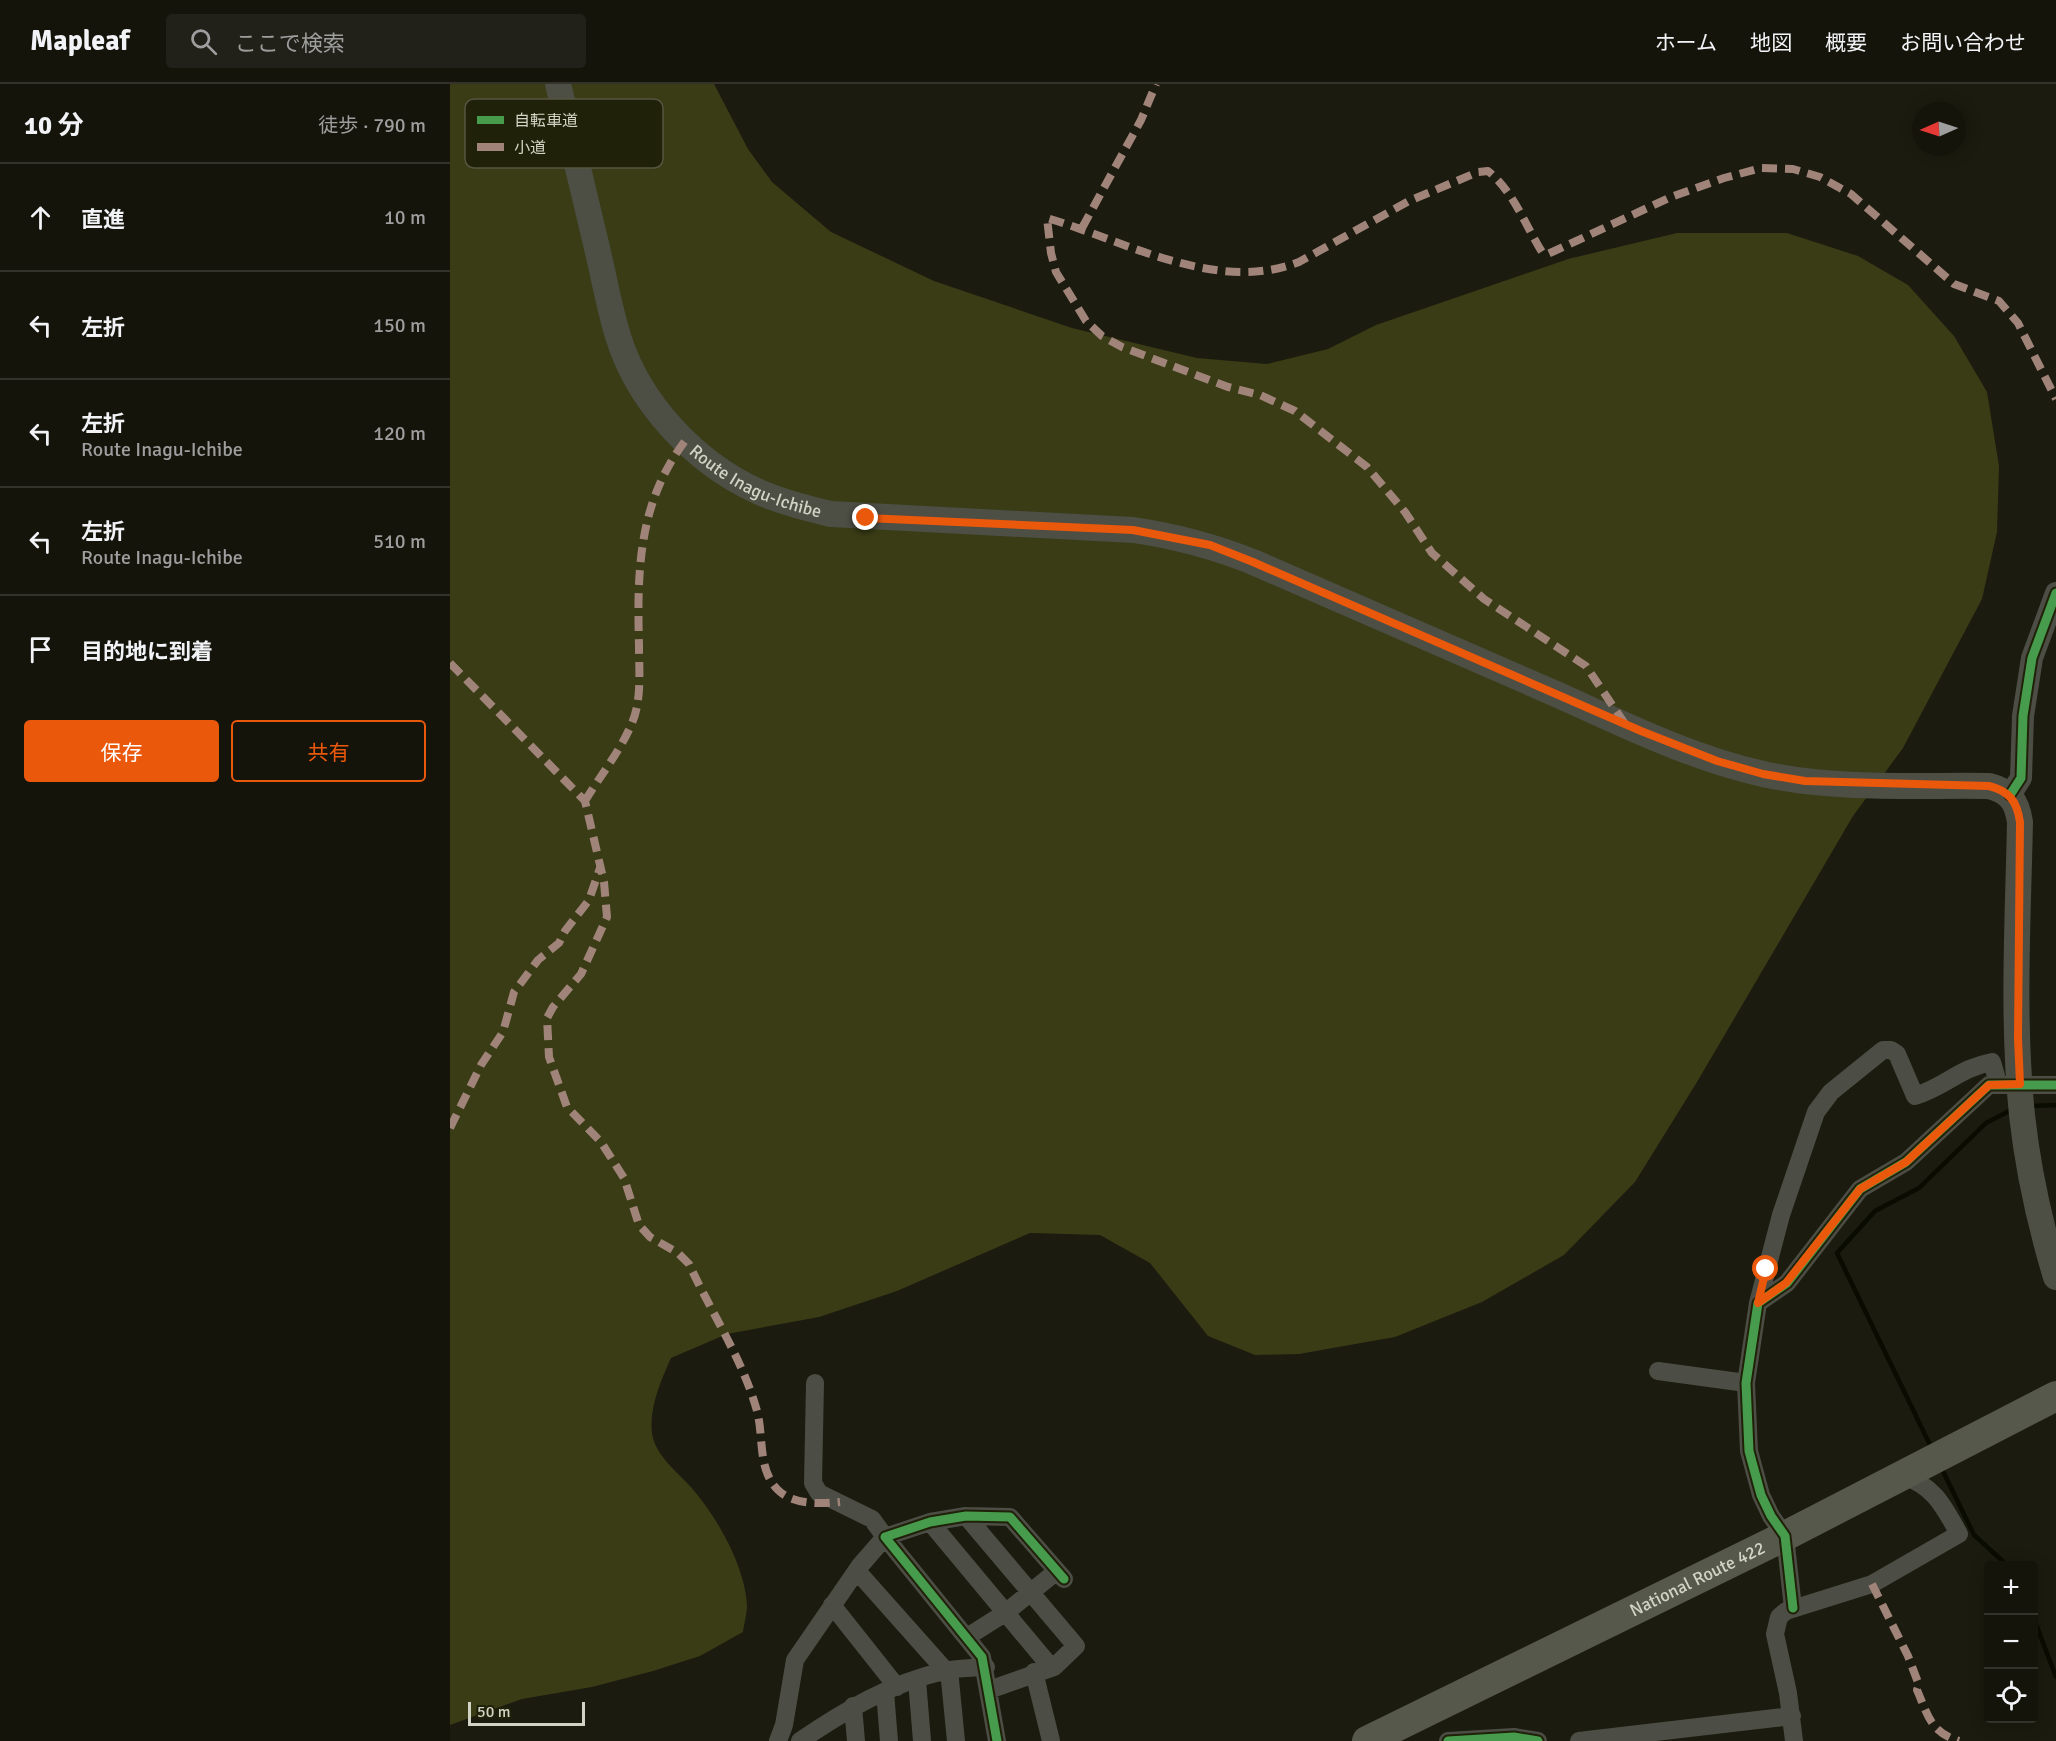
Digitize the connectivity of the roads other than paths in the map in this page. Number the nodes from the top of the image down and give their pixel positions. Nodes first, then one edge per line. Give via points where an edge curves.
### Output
1 (558, 84) edge
2 (562, 99) edge
3 (578, 168) edge
4 (2056, 592) edge
5 (2010, 795) junction
6 (2009, 1084) junction
7 (2056, 1085) edge
8 (2056, 1277) edge
9 (1758, 1303) junction
10 (1658, 1371) dead end
11 (815, 1383) dead end
12 (1746, 1383) junction
13 (2056, 1396) edge
14 (1925, 1464) junction
15 (966, 1516) junction
16 (930, 1522) junction
17 (885, 1536) junction
18 (1785, 1536) junction
19 (857, 1571) junction
20 (1031, 1592) junction
21 (832, 1605) junction
22 (1793, 1608) junction
23 (1005, 1613) junction
24 (967, 1637) junction
25 (986, 1667) junction
26 (1042, 1669) junction
27 (947, 1670) junction
28 (917, 1680) junction
29 (891, 1689) junction
30 (989, 1690) junction
31 (853, 1706) junction
32 (1792, 1716) junction
33 (1604, 1739) edge
34 (778, 1741) edge
35 (800, 1741) edge
36 (856, 1741) edge
37 (890, 1741) edge
38 (922, 1741) edge
39 (956, 1741) edge
40 (997, 1741) edge
41 (1051, 1741) edge
42 (1367, 1741) edge
43 (1448, 1741) edge
44 (1538, 1741) edge
45 (1579, 1741) edge
46 (1794, 1741) edge

1 - 2 main road, Route Inagu-Ichibe
3 - 5 main road, Route Inagu-Ichibe via 618,337 636,377 660,415 685,441 720,469 756,490 831,514 1133,530 1210,545 1717,761 1805,781 1989,786
4 - 5 street via 2032,658 2023,716 2021,778
5 - 6 main road via 2018,807 2020,822 2018,1038
6 - 7 street
6 - 8 main road via 2022,1116 2038,1209
6 - 9 street via 1980,1092 1906,1162 1860,1189 1786,1283
6 - 9 street via 1992,1062 1969,1066 1935,1090 1915,1096 1897,1054 1883,1050 1831,1092 1812,1122 1781,1215
9 - 12 street
10 - 12 street
11 - 17 street via 813,1483 819,1493 872,1519
12 - 18 street via 1753,1472 1771,1516
13 - 14 highway, National Route 422
14 - 18 highway, National Route 422
14 - 22 street via 1928,1486 1959,1534 1872,1584
15 - 16 street
15 - 20 street
15 - 20 street via 1010,1517 1061,1575
16 - 17 street
16 - 23 street
17 - 19 street
17 - 24 street
18 - 22 street
18 - 42 highway, National Route 422
19 - 21 street
19 - 27 street
20 - 23 street
20 - 26 street via 1076,1646 1054,1667
21 - 29 street
21 - 34 street via 795,1660
22 - 32 street via 1779,1617 1775,1634
23 - 24 street
23 - 26 street
24 - 25 street
25 - 27 street
25 - 30 street
26 - 30 street
26 - 41 street
27 - 28 street
27 - 39 street
28 - 29 street
28 - 38 street
29 - 31 street
29 - 37 street
30 - 40 street
31 - 35 street
31 - 36 street
32 - 33 street
32 - 46 street
33 - 45 street
43 - 44 street via 1514,1737

